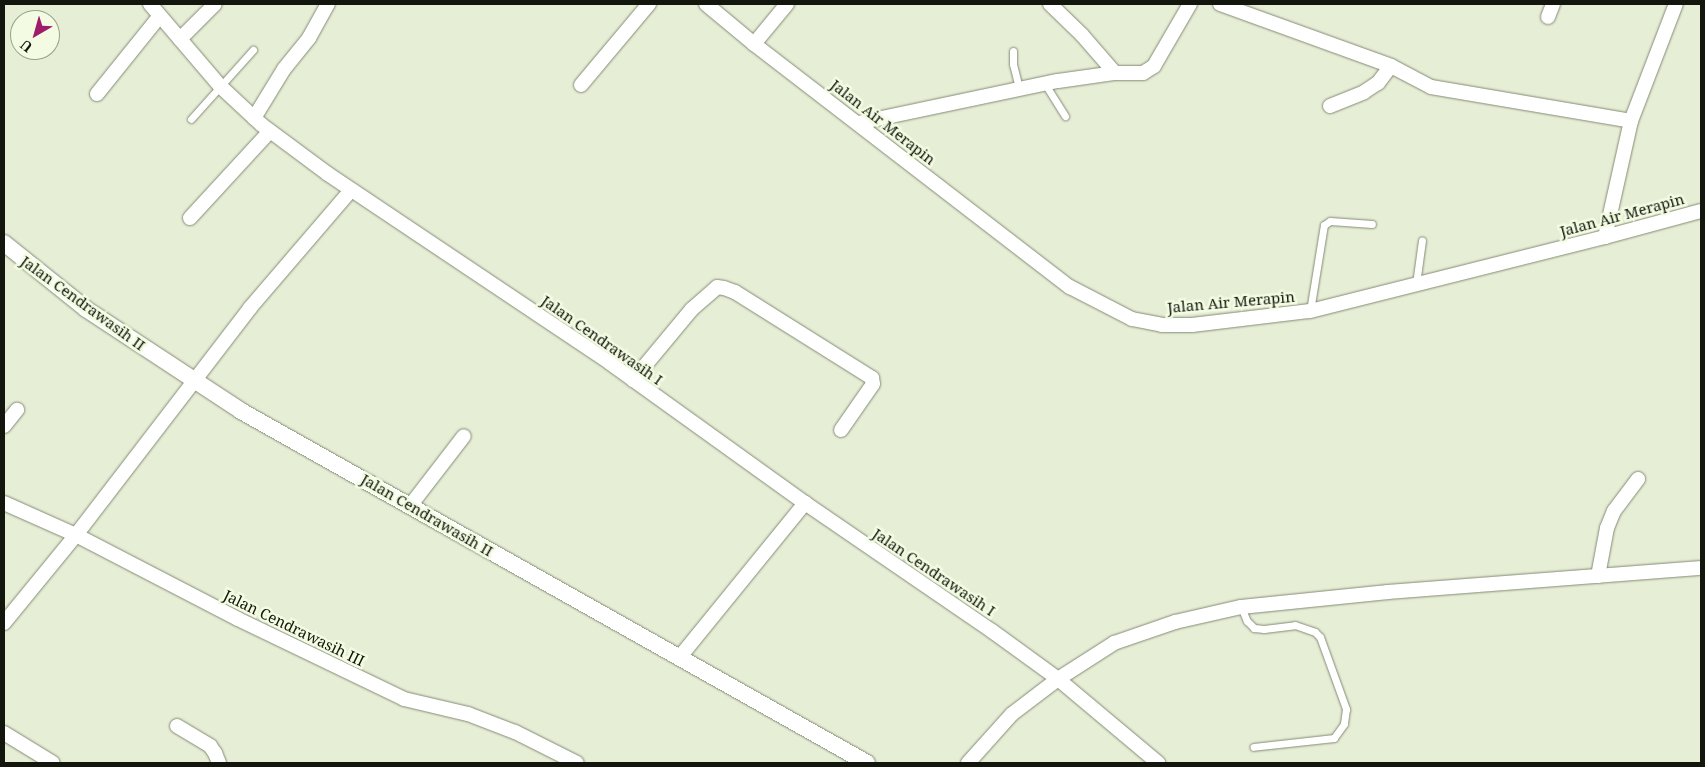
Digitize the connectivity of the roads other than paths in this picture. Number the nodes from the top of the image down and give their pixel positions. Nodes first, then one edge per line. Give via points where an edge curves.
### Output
1 (150, 4) edge
2 (215, 4) edge
3 (328, 4) edge
4 (648, 4) edge
5 (706, 4) edge
6 (787, 4) edge
7 (1050, 4) edge
8 (1190, 4) edge
9 (1220, 4) edge
10 (1676, 4) edge
11 (159, 17) junction
12 (180, 39) junction
13 (754, 44) junction
14 (253, 50) dead end
15 (1013, 51) dead end
16 (1391, 66) junction
17 (1115, 73) junction
18 (1045, 83) junction
19 (581, 85) dead end
20 (220, 86) junction
21 (1019, 88) junction
22 (97, 94) dead end
23 (1330, 106) dead end
24 (1065, 116) dead end
25 (254, 118) junction
26 (191, 119) dead end
27 (1631, 121) junction
28 (858, 123) junction
29 (270, 131) junction
30 (351, 190) junction
31 (1701, 210) edge
32 (190, 218) dead end
33 (1372, 224) dead end
34 (1605, 237) junction
35 (1422, 240) dead end
36 (4, 243) edge
37 (1416, 284) junction
38 (1310, 311) junction
39 (633, 380) junction
40 (193, 382) junction
41 (17, 410) dead end
42 (4, 426) edge
43 (841, 430) dead end
44 (464, 436) dead end
45 (1638, 480) dead end
46 (4, 503) edge
47 (805, 503) junction
48 (410, 506) junction
49 (76, 535) junction
50 (1701, 568) edge
51 (1598, 576) junction
52 (1241, 607) junction
53 (4, 623) edge
54 (679, 658) junction
55 (1058, 678) junction
56 (178, 726) dead end
57 (4, 733) edge
58 (1253, 747) dead end
59 (53, 763) edge
60 (219, 763) edge
61 (577, 763) edge
62 (867, 763) edge
63 (968, 763) edge
64 (1158, 763) edge

1 - 11 street, Jalan Cendrawasih I
2 - 12 street
3 - 25 street via 309,38 284,69
4 - 19 street
5 - 13 street, Jalan Air Merapin
6 - 13 street
7 - 17 street
8 - 17 street via 1152,69 1143,73
9 - 16 street
10 - 27 street
11 - 12 street, Jalan Cendrawasih I
11 - 22 street
12 - 20 street, Jalan Cendrawasih I
13 - 28 street, Jalan Air Merapin
14 - 20 lane
15 - 21 lane
16 - 23 street via 1378,83
16 - 27 street via 1430,87
17 - 18 street
18 - 21 street
18 - 24 lane
20 - 25 street, Jalan Cendrawasih I
20 - 26 lane
21 - 28 street
25 - 29 street, Jalan Cendrawasih I
27 - 34 street
28 - 38 street, Jalan Air Merapin via 1070,287 1132,319 1162,325 1192,325
29 - 30 street, Jalan Cendrawasih I
29 - 32 street
30 - 39 street, Jalan Cendrawasih I
30 - 40 street via 250,308
31 - 34 street, Jalan Air Merapin
33 - 38 lane via 1330,221 1324,225
34 - 37 street, Jalan Air Merapin
35 - 37 lane
36 - 40 street, Jalan Cendrawasih II via 86,309
37 - 38 street, Jalan Air Merapin
39 - 43 street via 692,309 717,287 724,288 872,378 873,384
39 - 47 street, Jalan Cendrawasih I
40 - 48 street, Jalan Cendrawasih II
40 - 49 street
41 - 42 street
44 - 48 street
45 - 51 street via 1614,511 1605,536
46 - 49 street, Jalan Cendrawasih III
47 - 54 street
47 - 55 street, Jalan Cendrawasih I
48 - 54 street, Jalan Cendrawasih II
49 - 53 street
49 - 61 street, Jalan Cendrawasih III via 238,620 404,699 468,714 516,732
50 - 51 street
51 - 52 street
52 - 55 street via 1175,622 1114,643
52 - 58 lane via 1254,628 1295,625 1315,632 1320,637 1346,709 1344,724 1334,738
54 - 62 street, Jalan Cendrawasih II
55 - 63 street via 1012,714
55 - 64 street, Jalan Cendrawasih I
56 - 60 street via 210,746
57 - 59 street

